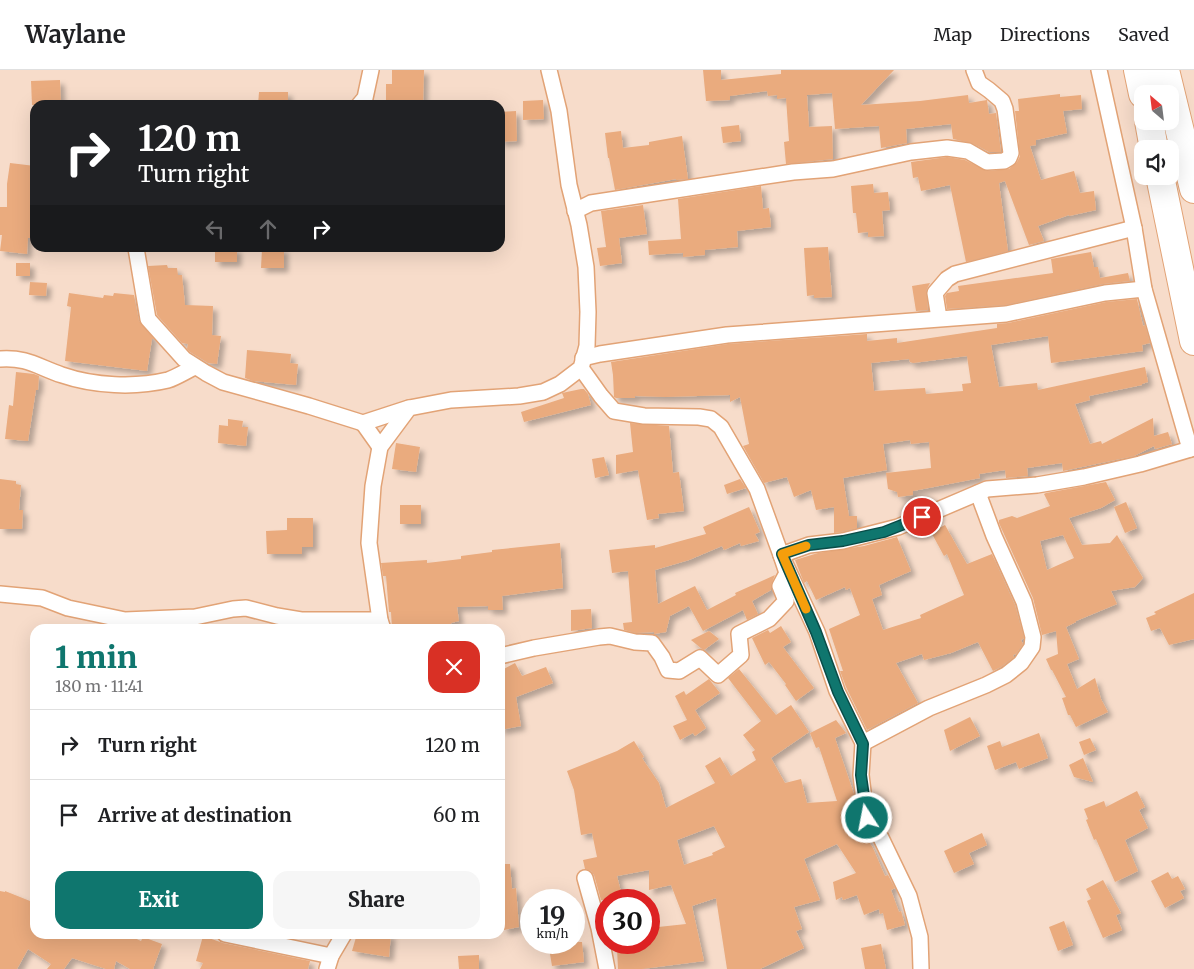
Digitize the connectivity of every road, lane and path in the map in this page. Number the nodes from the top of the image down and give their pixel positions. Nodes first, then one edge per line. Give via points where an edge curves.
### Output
1 (371, 70) edge
2 (549, 70) edge
3 (974, 70) edge
4 (1099, 70) edge
5 (1138, 70) edge
6 (1165, 70) edge
7 (1141, 85) edge
8 (363, 100) edge
9 (1162, 185) edge
10 (1194, 189) edge
11 (575, 211) junction
12 (1134, 228) junction
13 (137, 252) edge
14 (1144, 289) junction
15 (939, 318) junction
16 (1194, 341) edge
17 (0, 359) edge
18 (582, 363) junction
19 (195, 367) junction
20 (409, 408) junction
21 (363, 423) junction
22 (380, 447) junction
23 (1192, 449) edge
24 (978, 493) junction
25 (782, 554) junction
26 (0, 594) edge
27 (381, 624) edge
28 (505, 655) edge
29 (863, 744) junction
30 (585, 878) dead end
31 (244, 939) edge
32 (341, 939) edge
33 (329, 962) edge
34 (607, 969) edge
35 (921, 969) edge

1 - 8 street
2 - 11 street
3 - 11 street via 979,83 1002,101 1005,109 1011,153 1004,161 988,162 968,151 947,148 911,152 833,169 783,173 592,204
4 - 12 street
5 - 7 highway
6 - 10 highway
9 - 16 highway
11 - 18 street via 586,276 588,312 587,346
12 - 14 street
12 - 15 street via 956,274 935,292
13 - 19 street via 148,319
14 - 15 street via 1106,293 1006,314
14 - 23 street
15 - 18 street via 727,335 600,354
17 - 19 street via 25,360 75,379 113,384 149,384 170,379
18 - 20 street via 560,384 543,392 451,400
18 - 25 street via 614,411 644,416 700,418 711,420 720,427 757,489
19 - 21 street via 222,382
20 - 21 street
20 - 22 street
21 - 22 street
22 - 27 street via 373,486 369,543
23 - 24 street via 1084,477 987,489
24 - 25 street via 884,532 809,545
24 - 29 street via 1024,602 1033,637 1032,646 1021,663 1006,674 929,708
25 - 28 street via 787,573 780,586 786,601 769,620 739,634 741,655 718,675 700,658 680,671 668,670 652,643 610,636
25 - 29 street via 838,692
26 - 27 street via 36,597 68,608 125,620 195,617 246,608 301,620
29 - 35 street via 861,775 867,818 881,838 910,896 920,937
30 - 34 street
31 - 33 street
32 - 33 street

